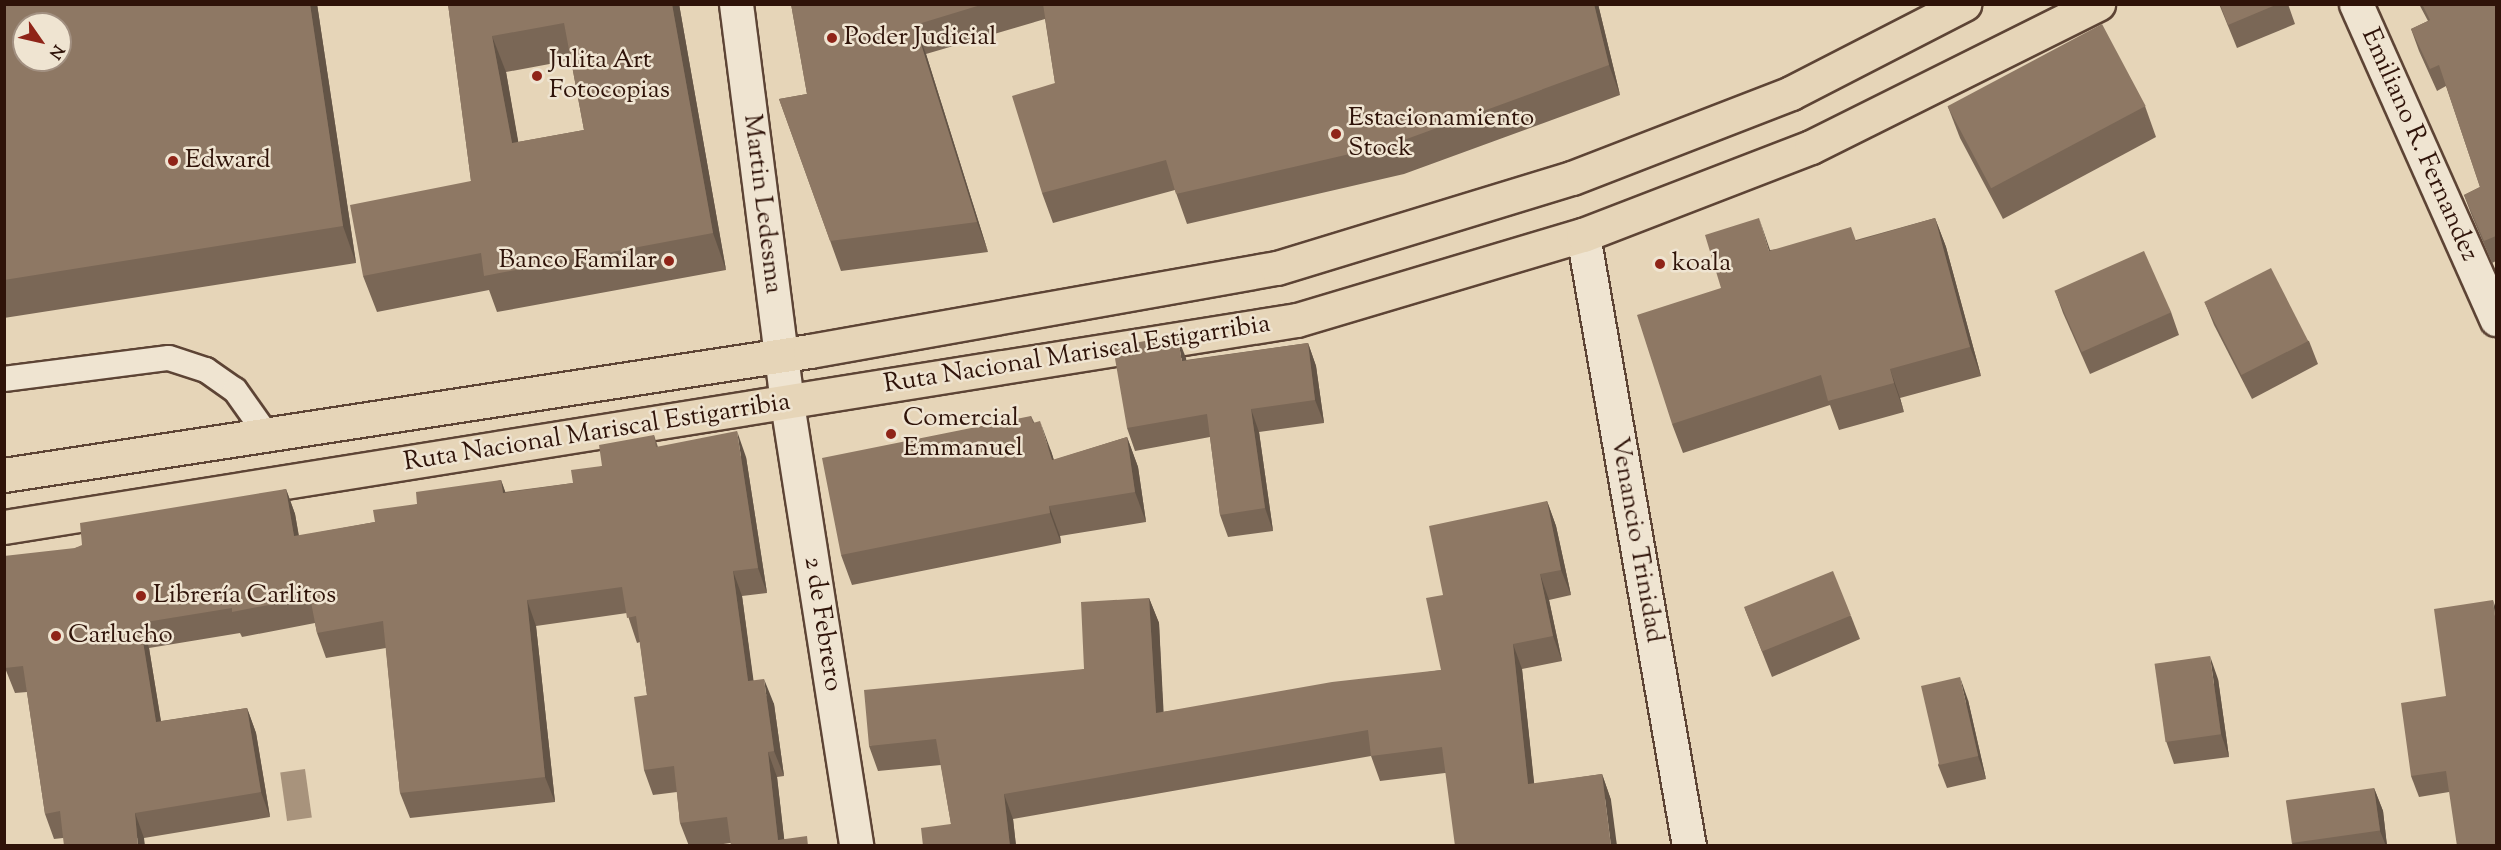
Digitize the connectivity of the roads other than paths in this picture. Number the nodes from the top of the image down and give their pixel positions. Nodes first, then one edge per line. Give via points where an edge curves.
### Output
1 (736, 4) edge
2 (1964, 4) edge
3 (2098, 4) edge
4 (2356, 4) edge
5 (1584, 235) junction
6 (2496, 319) edge
7 (781, 355) junction
8 (4, 379) edge
9 (788, 403) junction
10 (267, 435) junction
11 (4, 476) edge
12 (4, 527) edge
13 (856, 846) edge
14 (1689, 846) edge

1 - 7 street, Martin Ledesma
2 - 7 highway, Ruta Nacional Mariscal Estigarribia via 1791,93 1572,178 1277,268
3 - 5 highway, Ruta Nacional Mariscal Estigarribia via 1811,147
4 - 6 street, Emiliano R. Fernandez
5 - 9 highway, Ruta Nacional Mariscal Estigarribia via 1297,320
5 - 14 street, Venancio Trinidad
7 - 9 street, Martin Ledesma
7 - 10 highway, Ruta Nacional Mariscal Estigarribia
8 - 10 lane via 169,358 206,370 235,390
9 - 12 highway, Ruta Nacional Mariscal Estigarribia
9 - 13 street, 2 de Febrero
10 - 11 highway, Ruta Nacional Mariscal Estigarribia

